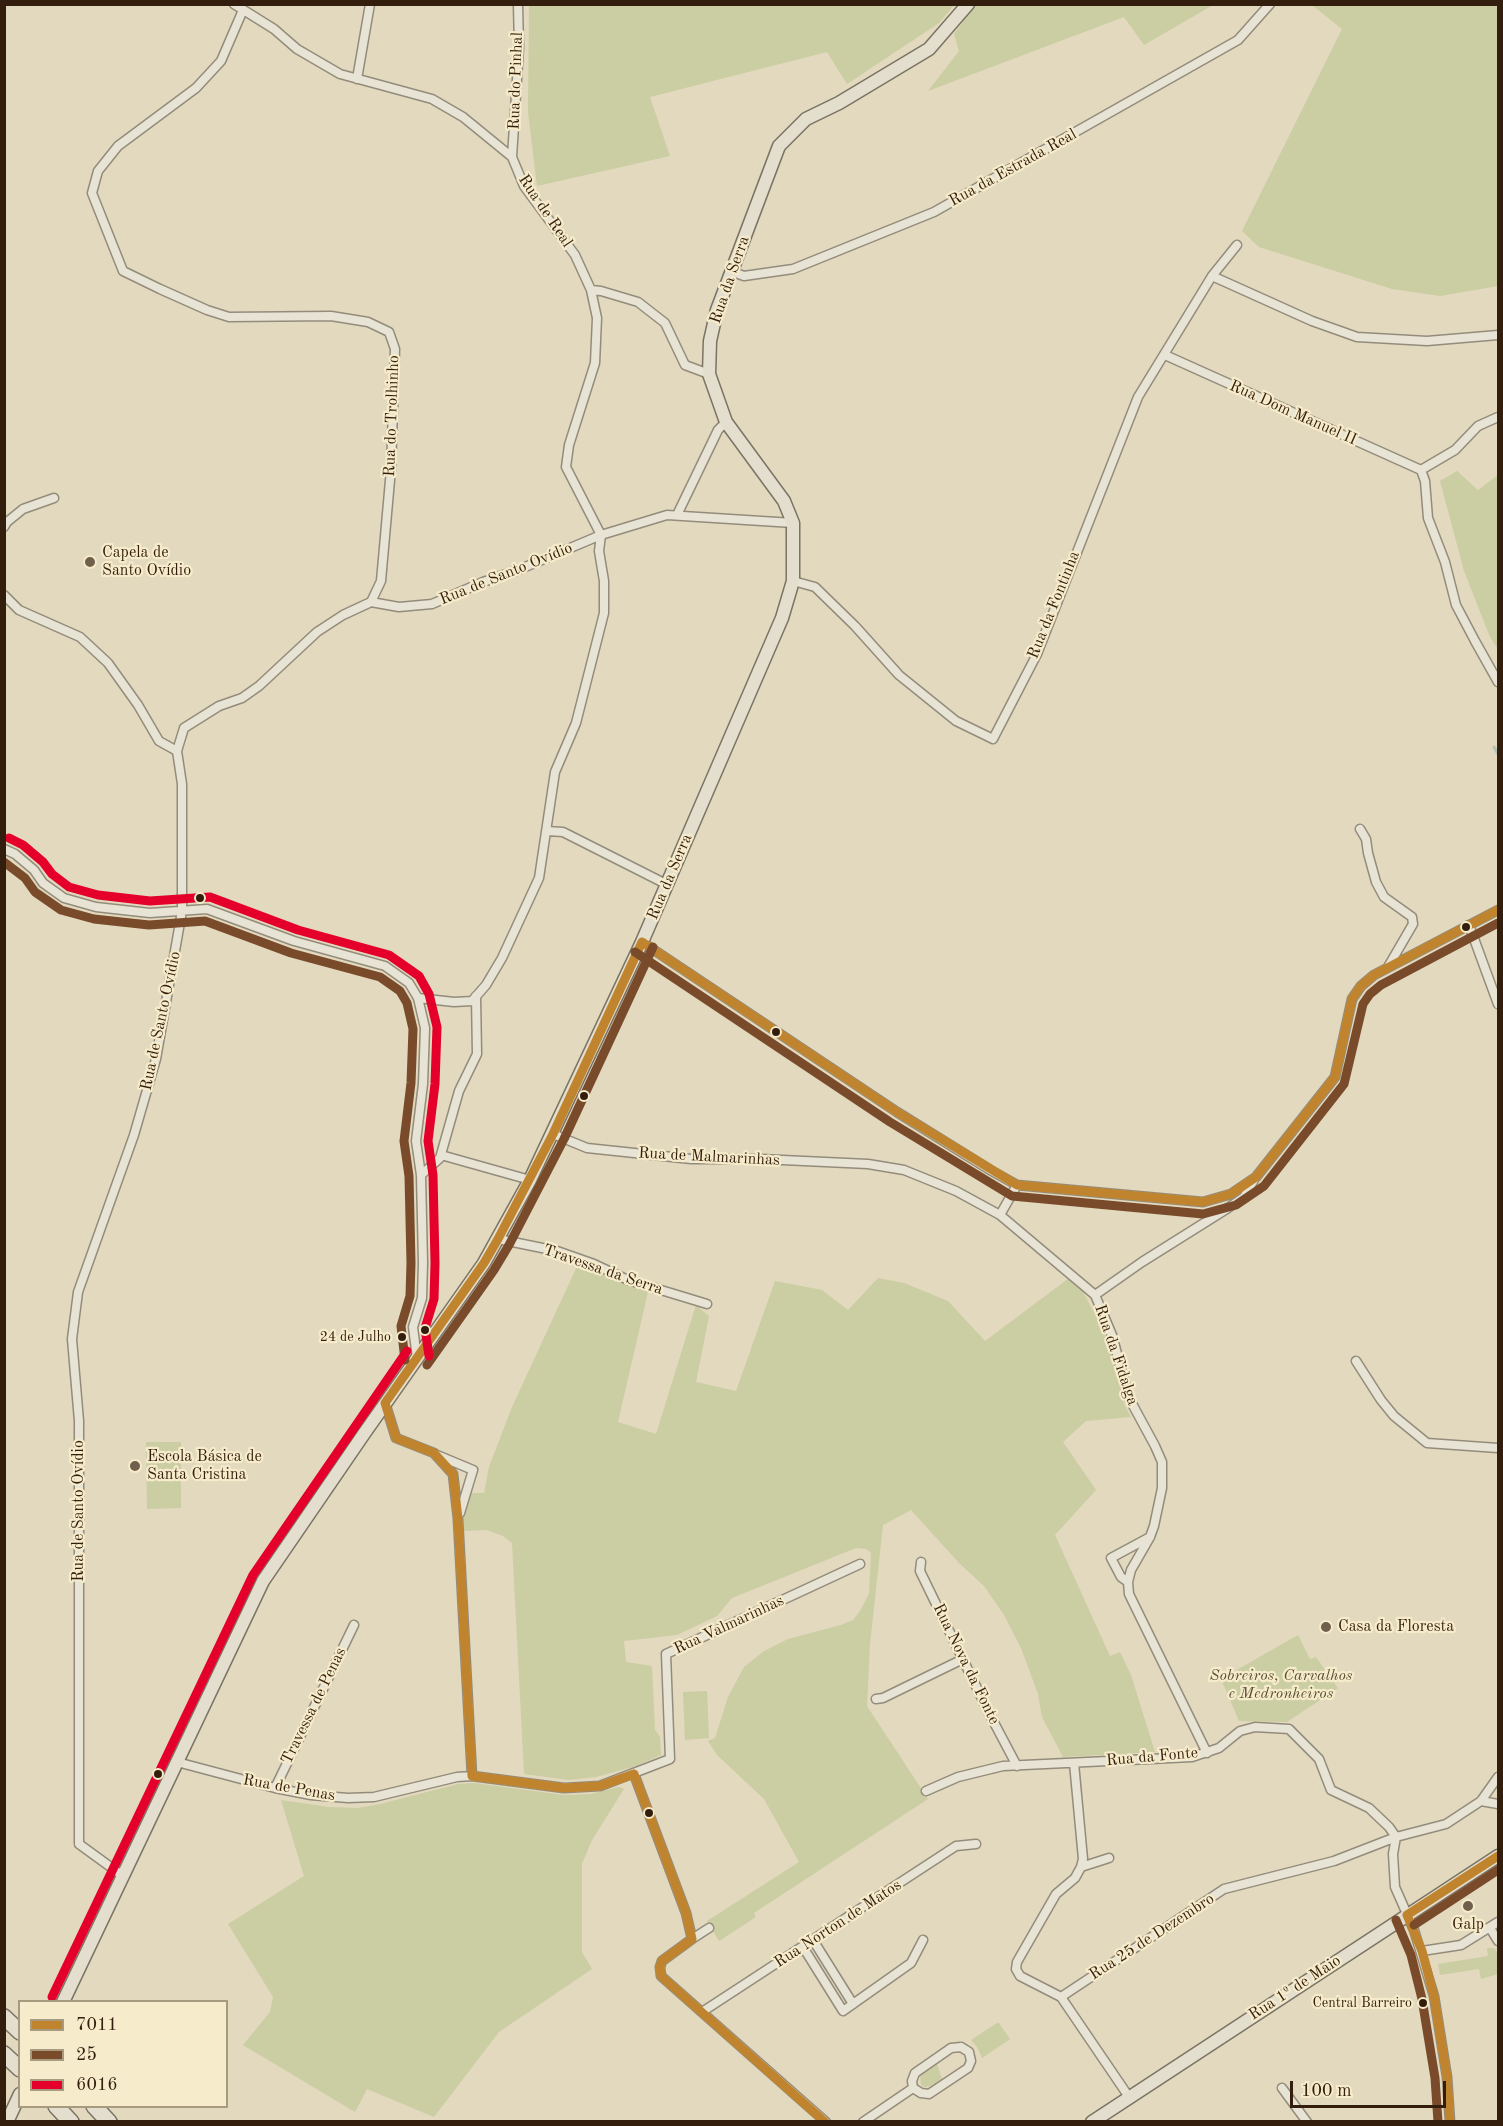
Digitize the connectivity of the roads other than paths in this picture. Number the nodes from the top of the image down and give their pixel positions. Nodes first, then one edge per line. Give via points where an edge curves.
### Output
1 (234, 4) edge
2 (370, 4) edge
3 (518, 4) edge
4 (968, 4) edge
5 (1270, 4) edge
6 (243, 10) junction
7 (357, 79) junction
8 (512, 157) junction
9 (1237, 245) dead end
10 (730, 272) junction
11 (1212, 276) junction
12 (591, 290) junction
13 (1498, 335) edge
14 (1165, 355) junction
15 (709, 374) junction
16 (1498, 417) edge
17 (726, 422) junction
18 (1421, 470) junction
19 (54, 498) dead end
20 (677, 515) junction
21 (793, 523) junction
22 (4, 527) edge
23 (601, 535) junction
24 (793, 581) junction
25 (4, 595) edge
26 (371, 602) junction
27 (1498, 682) edge
28 (177, 751) junction
29 (1360, 829) dead end
30 (547, 831) junction
31 (4, 849) edge
32 (666, 884) junction
33 (1498, 910) edge
34 (182, 911) junction
35 (1469, 925) junction
36 (642, 942) junction
37 (1387, 968) junction
38 (476, 996) junction
39 (418, 998) junction
40 (1498, 1004) edge
41 (553, 1134) junction
42 (441, 1155) junction
43 (420, 1175) junction
44 (1256, 1177) junction
45 (530, 1180) junction
46 (1017, 1185) junction
47 (1000, 1215) junction
48 (498, 1239) junction
49 (1095, 1294) junction
50 (707, 1304) dead end
51 (417, 1358) junction
52 (1356, 1361) dead end
53 (385, 1403) junction
54 (1498, 1448) edge
55 (434, 1453) junction
56 (458, 1519) junction
57 (1150, 1537) junction
58 (921, 1562) dead end
59 (860, 1564) dead end
60 (1128, 1582) junction
61 (354, 1625) dead end
62 (963, 1659) junction
63 (876, 1699) dead end
64 (1206, 1753) junction
65 (177, 1762) junction
66 (1074, 1763) junction
67 (1017, 1766) junction
68 (634, 1774) junction
69 (472, 1776) junction
70 (1498, 1777) edge
71 (274, 1788) junction
72 (926, 1791) dead end
73 (1481, 1801) junction
74 (1498, 1804) edge
75 (1396, 1837) junction
76 (976, 1844) dead end
77 (1108, 1858) dead end
78 (1496, 1862) edge
79 (1081, 1867) junction
80 (123, 1876) junction
81 (1407, 1915) junction
82 (1498, 1922) edge
83 (709, 1928) dead end
84 (1490, 1928) junction
85 (692, 1939) junction
86 (813, 1940) junction
87 (923, 1940) dead end
88 (1498, 1941) edge
89 (802, 1947) junction
90 (1422, 1951) junction
91 (1061, 1997) junction
92 (63, 2000) edge
93 (853, 2004) junction
94 (702, 2012) junction
95 (4, 2017) edge
96 (18, 2030) edge
97 (4, 2054) edge
98 (18, 2067) edge
99 (914, 2088) junction
100 (1282, 2088) dead end
101 (18, 2097) edge
102 (1129, 2097) junction
103 (58, 2108) edge
104 (96, 2108) edge
105 (7, 2121) edge
106 (71, 2121) edge
107 (109, 2121) edge
108 (826, 2121) edge
109 (863, 2121) edge
110 (1092, 2121) edge
111 (1307, 2121) edge
112 (1450, 2121) edge

1 - 6 street, Rua de Real
2 - 7 street
3 - 8 street, Rua do Pinhal
4 - 10 main road, Rua da Serra via 929,49 806,120 779,146
5 - 10 street, Rua da Estrada Real via 1238,40 934,212 793,269 744,276
6 - 7 street, Rua de Real via 297,49 340,75
6 - 26 street, Rua do Trolhinho via 221,61 195,88 118,146 98,171 92,193 123,271 160,289 229,317 331,316 368,321 389,332 395,349 391,469 381,581
7 - 8 street, Rua de Real via 432,99 463,117
8 - 12 street, Rua de Real via 524,186 575,255
9 - 11 street, Rua da Fontinha
10 - 15 main road, Rua da Serra via 710,341
11 - 13 street via 1357,337 1427,341
11 - 14 street, Rua da Fontinha
12 - 15 street via 638,302 665,323 685,365
12 - 23 street, Rua de Real via 597,318 596,363 569,445 566,467
14 - 18 street, Rua Dom Manuel II
14 - 24 street, Rua da Fontinha via 1138,397 1036,654 993,739 956,721 898,675 814,587
15 - 17 main road, Rua da Serra
16 - 18 street via 1478,426 1455,450
17 - 20 street via 718,430
17 - 21 main road, Rua da Serra via 784,501
18 - 27 street via 1428,518 1456,605
19 - 22 street via 23,510
20 - 21 street, Rua de Santo Ovídio
20 - 23 street, Rua de Santo Ovídio
21 - 24 main road, Rua da Serra
23 - 26 street, Rua de Santo Ovídio via 432,604 399,608
23 - 30 street via 604,613 576,723 555,772
24 - 32 main road, Rua da Serra via 782,618
25 - 28 street via 19,610 80,637 108,663 159,741
26 - 28 street via 317,632 242,698 219,706 184,728
28 - 34 street, Rua de Santo Ovídio via 182,784
29 - 37 street via 1384,897 1412,917 1413,924
30 - 32 street via 563,832
30 - 38 street via 539,878 502,958
31 - 34 street via 15,854 64,898 139,912
32 - 36 main road, Rua da Serra
33 - 35 street, Rua da Fidalga
34 - 39 street via 207,909 294,941 385,966 409,983
34 - 80 street, Rua de Santo Ovídio via 156,1059 135,1135 78,1292 72,1339 79,1421 79,1844
35 - 37 street, Rua da Fidalga
35 - 40 street
36 - 41 main road, Rua da Serra
36 - 46 street via 897,1112
37 - 44 street, Rua da Fidalga via 1361,986 1352,999 1335,1077
38 - 39 street via 472,1001 454,1002
38 - 42 street via 477,1054 459,1091
39 - 43 street via 425,1028 416,1141
41 - 45 main road, Rua da Serra
41 - 47 street, Rua de Malmarinhas via 588,1148 691,1159 868,1164 904,1170 956,1191
42 - 43 street
42 - 45 street
43 - 51 street via 422,1298 413,1327
44 - 46 street via 1232,1194 1203,1202
44 - 49 street, Rua da Fidalga via 1244,1197
45 - 48 main road, Rua da Serra
46 - 47 street
47 - 49 street, Rua de Malmarinhas
48 - 50 street, Travessa da Serra via 557,1251 628,1281
48 - 51 main road, Rua da Serra
49 - 57 street, Rua da Fidalga via 1112,1335 1129,1398 1162,1462 1162,1488
51 - 53 main road, Rua da Serra
52 - 54 street via 1394,1416 1427,1443
53 - 55 street via 396,1438
53 - 65 main road, Rua da Serra via 263,1581
55 - 56 street via 453,1474
55 - 56 street via 472,1470
56 - 69 street
57 - 60 street, Rua da Fidalga
57 - 60 street via 1111,1558
58 - 62 street, Rua Nova da Fonte via 920,1571
59 - 68 street, Rua Valmarinhas via 666,1654 670,1759
60 - 64 street via 1129,1594
61 - 71 street, Travessa de Penas
62 - 63 street
62 - 67 street, Rua Nova da Fonte
64 - 66 street, Rua da Fonte
64 - 75 street, Rua da Fonte via 1240,1731 1255,1727 1289,1729 1319,1759 1331,1790 1369,1808
65 - 71 street, Rua de Penas
65 - 80 main road, Rua da Serra
66 - 67 street, Rua da Fonte
66 - 79 street
67 - 72 street, Rua da Fonte via 966,1774
68 - 69 street, Rua de Penas via 600,1786 564,1788
68 - 85 street
69 - 71 street, Rua de Penas via 374,1797 330,1797
70 - 73 street
73 - 74 street
73 - 75 street, Rua 25 de Dezembro via 1446,1824
75 - 81 street via 1395,1887
75 - 91 street, Rua 25 de Dezembro via 1334,1861 1224,1889
76 - 86 street, Rua Norton de Matos via 956,1846
77 - 79 street
78 - 81 main road, Rua 1º de Maio
79 - 91 street via 1075,1878 1056,1894 1017,1962 1020,1976
80 - 92 main road, Rua da Serra
81 - 90 street
81 - 102 main road, Rua 1º de Maio
82 - 84 street
83 - 85 street
84 - 88 street
84 - 90 street via 1461,1944
85 - 94 street via 662,1961 661,1976
86 - 89 street, Rua Norton de Matos
86 - 93 street
87 - 93 street via 911,1963
89 - 93 street via 843,2011
89 - 94 street, Rua Norton de Matos
90 - 112 street via 1434,1996
91 - 102 street
94 - 108 street
95 - 96 highway
97 - 98 highway
99 - 99 street via 929,2094 968,2068 969,2052 961,2047 951,2048 915,2073
99 - 109 street
100 - 111 street
101 - 105 main road
102 - 110 main road, Rua 1º de Maio
103 - 106 highway
104 - 107 highway

